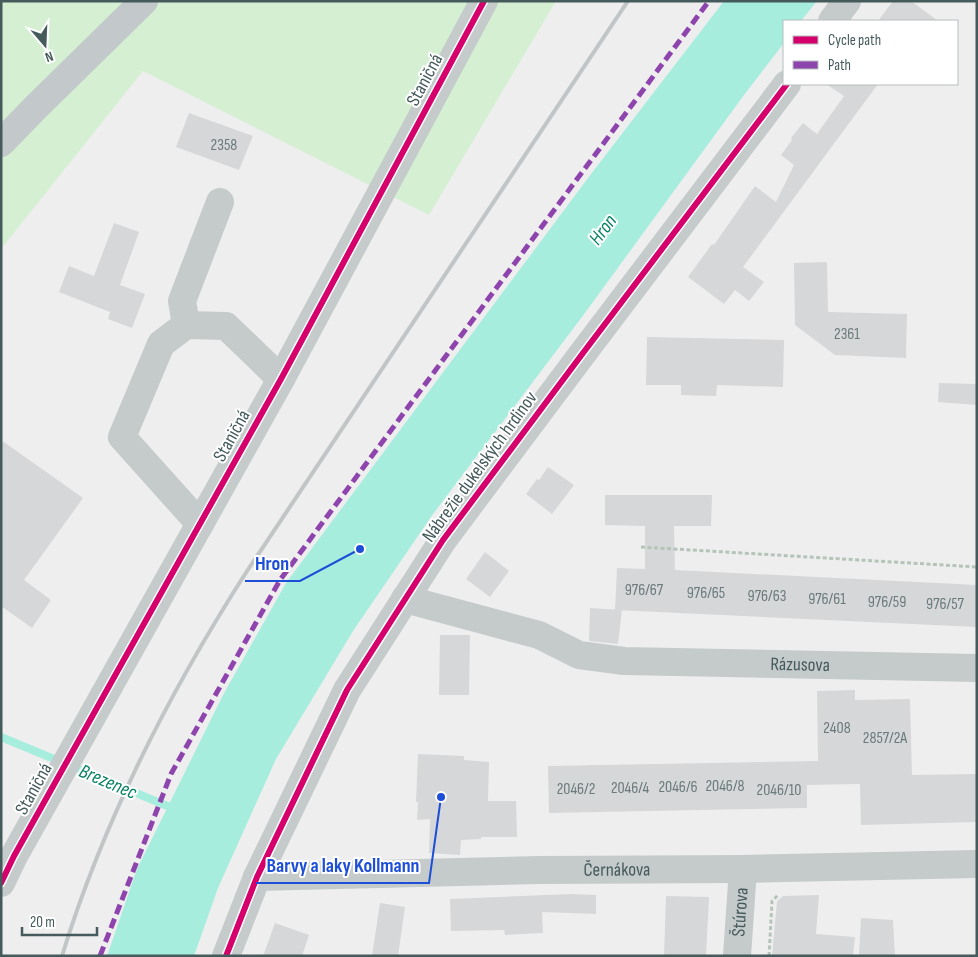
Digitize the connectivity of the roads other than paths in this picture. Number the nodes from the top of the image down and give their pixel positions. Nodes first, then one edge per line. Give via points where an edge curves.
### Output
1 (144, 1) edge
2 (484, 1) edge
3 (847, 1) edge
4 (833, 20) edge
5 (786, 85) edge
6 (1, 143) edge
7 (220, 202) dead end
8 (186, 326) junction
9 (281, 379) junction
10 (200, 524) junction
11 (405, 599) junction
12 (977, 668) edge
13 (977, 864) edge
14 (743, 869) junction
15 (257, 877) junction
16 (1, 883) edge
17 (226, 956) edge
18 (737, 956) edge

1 - 6 main road
2 - 9 street, Staničná
3 - 4 street
5 - 11 street, Nábrežie dukelských hrdinov via 449,532
7 - 8 street via 182,301
8 - 9 street via 226,326
8 - 10 street via 161,344 122,437
9 - 10 street, Staničná
10 - 16 street, Staničná
11 - 12 street, Rázusova via 539,636 579,655 624,661
11 - 15 street, Nábrežie dukelských hrdinov via 347,690
13 - 14 street, Černákova
14 - 15 street, Černákova
14 - 18 street, Štúrova
15 - 17 street, Nábrežie dukelských hrdinov

